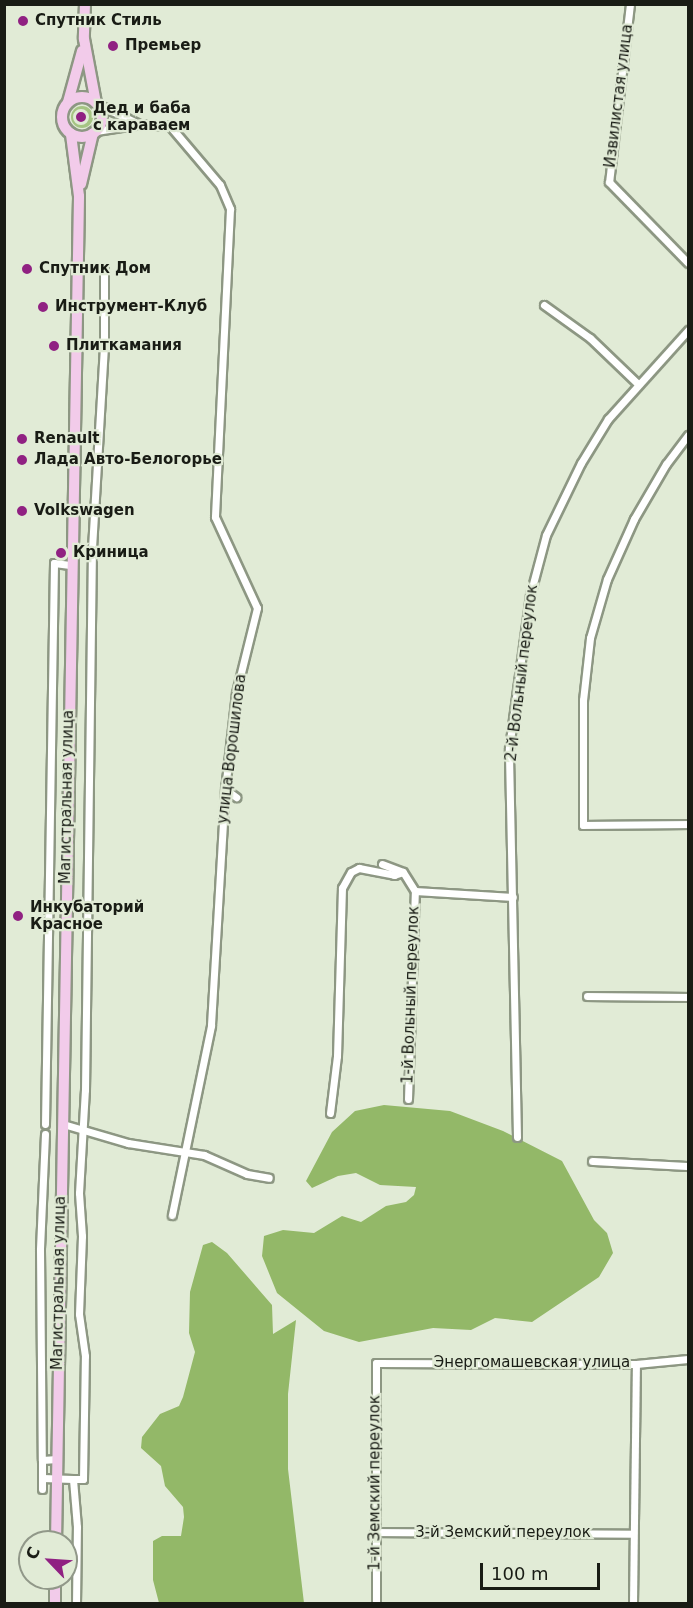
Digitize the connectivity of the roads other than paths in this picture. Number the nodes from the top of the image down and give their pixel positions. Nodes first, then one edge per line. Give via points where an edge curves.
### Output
1 (86, 4) edge
2 (630, 4) edge
3 (84, 39) junction
4 (68, 103) junction
5 (96, 103) junction
6 (140, 124) junction
7 (95, 132) junction
8 (70, 134) junction
9 (79, 196) junction
10 (688, 263) edge
11 (104, 267) dead end
12 (544, 305) dead end
13 (688, 330) edge
14 (637, 383) junction
15 (688, 435) edge
16 (70, 565) junction
17 (225, 789) junction
18 (236, 797) dead end
19 (688, 824) edge
20 (382, 864) dead end
21 (403, 872) junction
22 (415, 891) junction
23 (513, 897) junction
24 (587, 996) dead end
25 (688, 997) edge
26 (408, 1099) dead end
27 (330, 1113) dead end
28 (45, 1124) dead end
29 (63, 1124) junction
30 (81, 1129) junction
31 (45, 1134) dead end
32 (517, 1137) dead end
33 (186, 1150) junction
34 (592, 1161) dead end
35 (688, 1166) edge
36 (269, 1178) dead end
37 (172, 1215) dead end
38 (688, 1359) edge
39 (376, 1363) joint
40 (636, 1364) junction
41 (57, 1459) junction
42 (42, 1460) junction
43 (42, 1478) junction
44 (57, 1478) junction
45 (73, 1479) junction
46 (42, 1489) dead end
47 (56, 1530) edge
48 (374, 1532) junction
49 (632, 1534) junction
50 (76, 1604) edge
51 (376, 1604) edge
52 (633, 1604) edge

1 - 3 main road, Магистральная улица
2 - 10 street, Извилистая улица via 609,182
3 - 4 main road, Магистральная улица
3 - 5 main road, Магистральная улица
4 - 5 main road via 80,97
4 - 8 main road, Магистральная улица via 61,117
5 - 6 street
5 - 7 main road, Магистральная улица via 102,117
6 - 7 street
6 - 17 street, улица Ворошилова via 166,125 176,131 220,185 229,203 215,517 257,608 236,693
7 - 8 main road via 82,137
7 - 9 main road, Магистральная улица
8 - 9 main road, Магистральная улица
9 - 16 main road, Магистральная улица
11 - 30 street via 104,350 92,548 85,1090
12 - 14 street via 590,338
13 - 14 street, 2-й Вольный переулок
14 - 23 street, 2-й Вольный переулок via 608,419 581,463 546,535 530,595 509,748
15 - 19 street via 634,519 608,579 590,638 583,700 583,825
16 - 28 street via 54,563
16 - 29 main road, Магистральная улица
17 - 18 street
17 - 33 street, улица Ворошилова via 211,1026
20 - 21 street
21 - 22 street
21 - 27 street via 394,875 359,868 351,872 342,888 337,1056
22 - 23 street
22 - 26 street, 1-й Вольный переулок
23 - 32 street, 2-й Вольный переулок
24 - 25 street
29 - 30 street
29 - 41 main road, Магистральная улица
30 - 33 street via 128,1143
30 - 45 street via 79,1314 85,1356 83,1479
31 - 42 street via 40,1250
33 - 36 street via 247,1174
33 - 37 street, улица Ворошилова
34 - 35 street
38 - 40 street, Энергомашевская улица
39 - 40 street, Энергомашевская улица
39 - 48 street, 1-й Земский переулок
40 - 49 street
41 - 42 street
41 - 44 main road, Магистральная улица
42 - 43 street
43 - 44 street
43 - 46 street
44 - 45 street
44 - 47 main road, Магистральная улица
45 - 50 street
48 - 49 street, 3-й Земский переулок
48 - 51 street, 1-й Земский переулок
49 - 52 street

